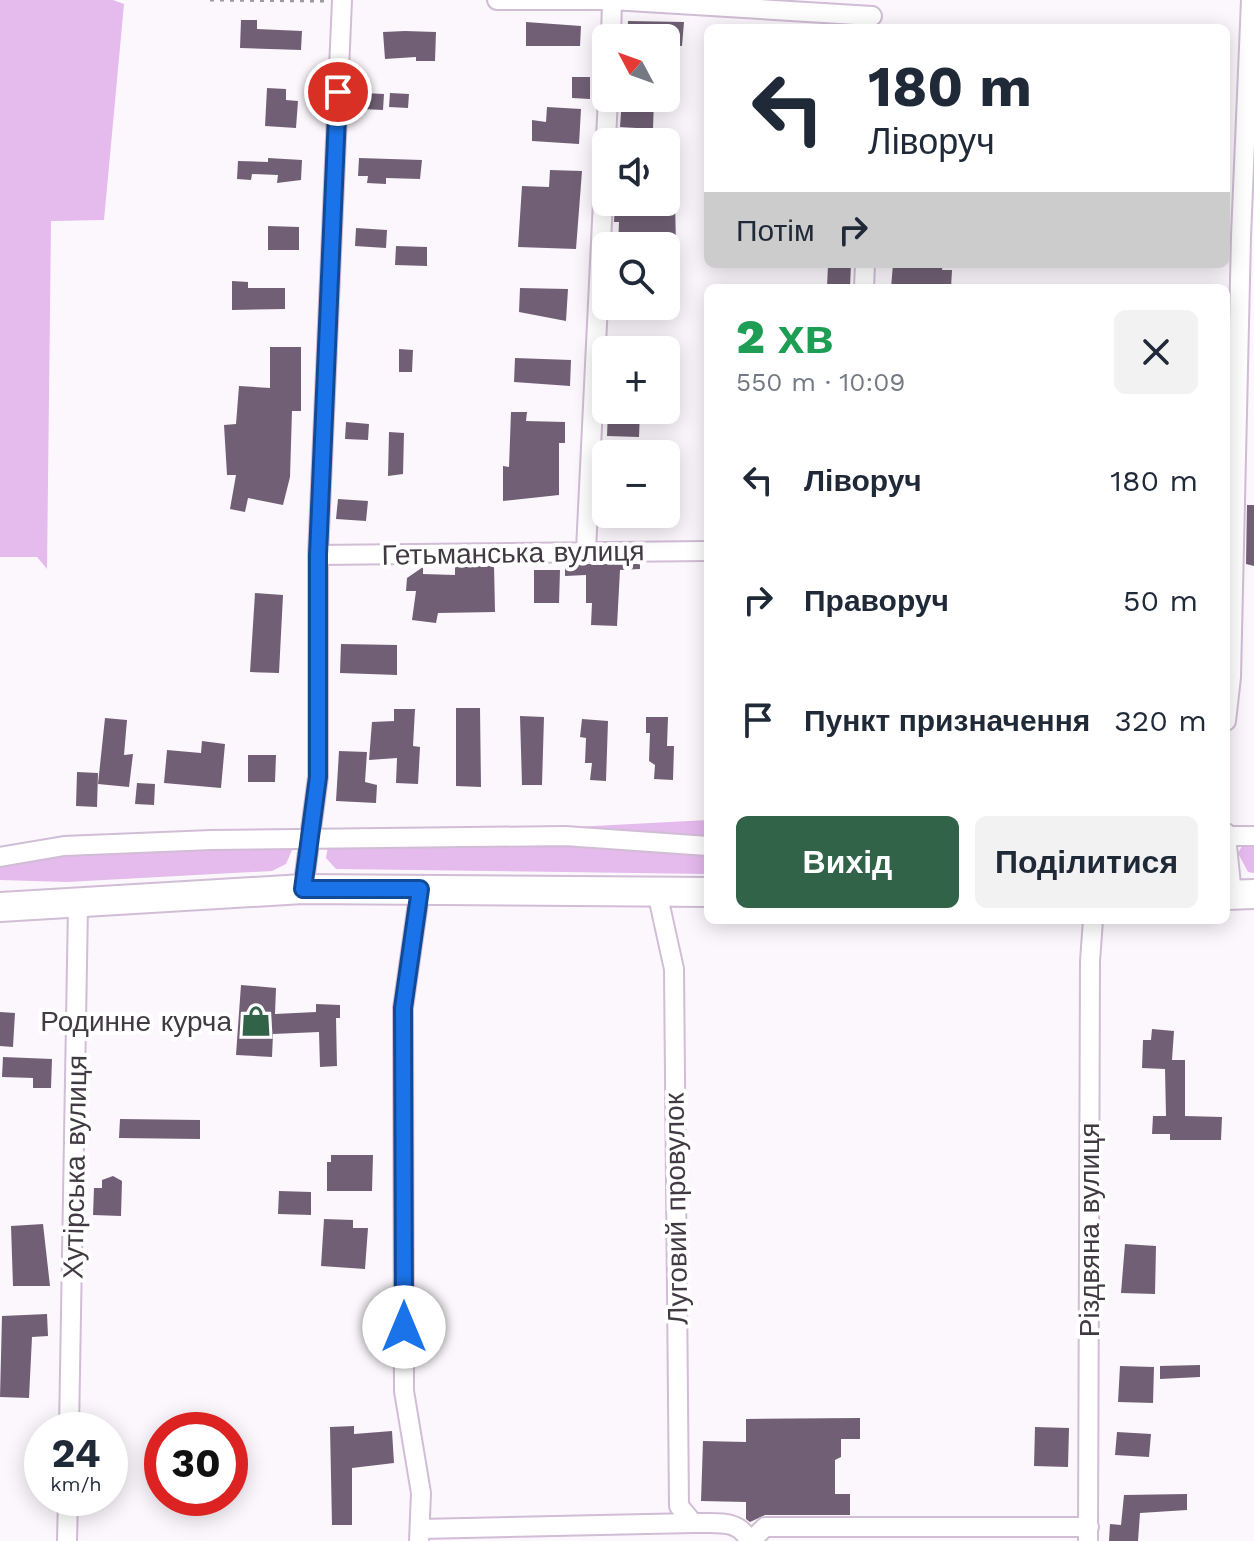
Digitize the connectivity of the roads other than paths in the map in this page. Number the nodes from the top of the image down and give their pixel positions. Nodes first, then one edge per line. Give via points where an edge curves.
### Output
1 (339, 0) edge
2 (497, 0) edge
3 (612, 0) edge
4 (1251, 0) edge
5 (872, 15) edge
6 (611, 24) edge
7 (607, 112) edge
8 (586, 550) junction
9 (704, 551) edge
10 (318, 555) junction
11 (1230, 673) edge
12 (1230, 835) edge
13 (1254, 836) edge
14 (311, 839) junction
15 (704, 846) edge
16 (1230, 853) edge
17 (0, 857) edge
18 (303, 889) junction
19 (420, 889) junction
20 (657, 892) junction
21 (704, 892) edge
22 (1237, 895) edge
23 (78, 905) junction
24 (0, 907) edge
25 (1093, 924) edge
26 (69, 1412) edge
27 (68, 1516) edge
28 (693, 1523) junction
29 (1088, 1534) edge
30 (419, 1535) edge
31 (67, 1541) edge
32 (750, 1541) edge

1 - 10 street
2 - 3 street
3 - 5 street
3 - 6 street
4 - 11 street
7 - 8 street
8 - 9 street, Гетьманська вулиця
8 - 10 street, Гетьманська вулиця
10 - 14 street via 318,777
12 - 13 street
14 - 15 street via 565,836
14 - 17 street via 64,846
14 - 18 street
16 - 22 street
18 - 19 main road
18 - 23 main road
19 - 20 main road
19 - 30 street via 403,1008 404,1391 421,1493
20 - 21 main road
20 - 28 street, Луговий провулок via 674,969 679,1506
23 - 24 main road
23 - 26 street, Хутірська вулиця
25 - 29 street, Різдвяна вулиця
27 - 31 street
28 - 30 street
28 - 32 street via 734,1524
29 - 32 street via 765,1527

